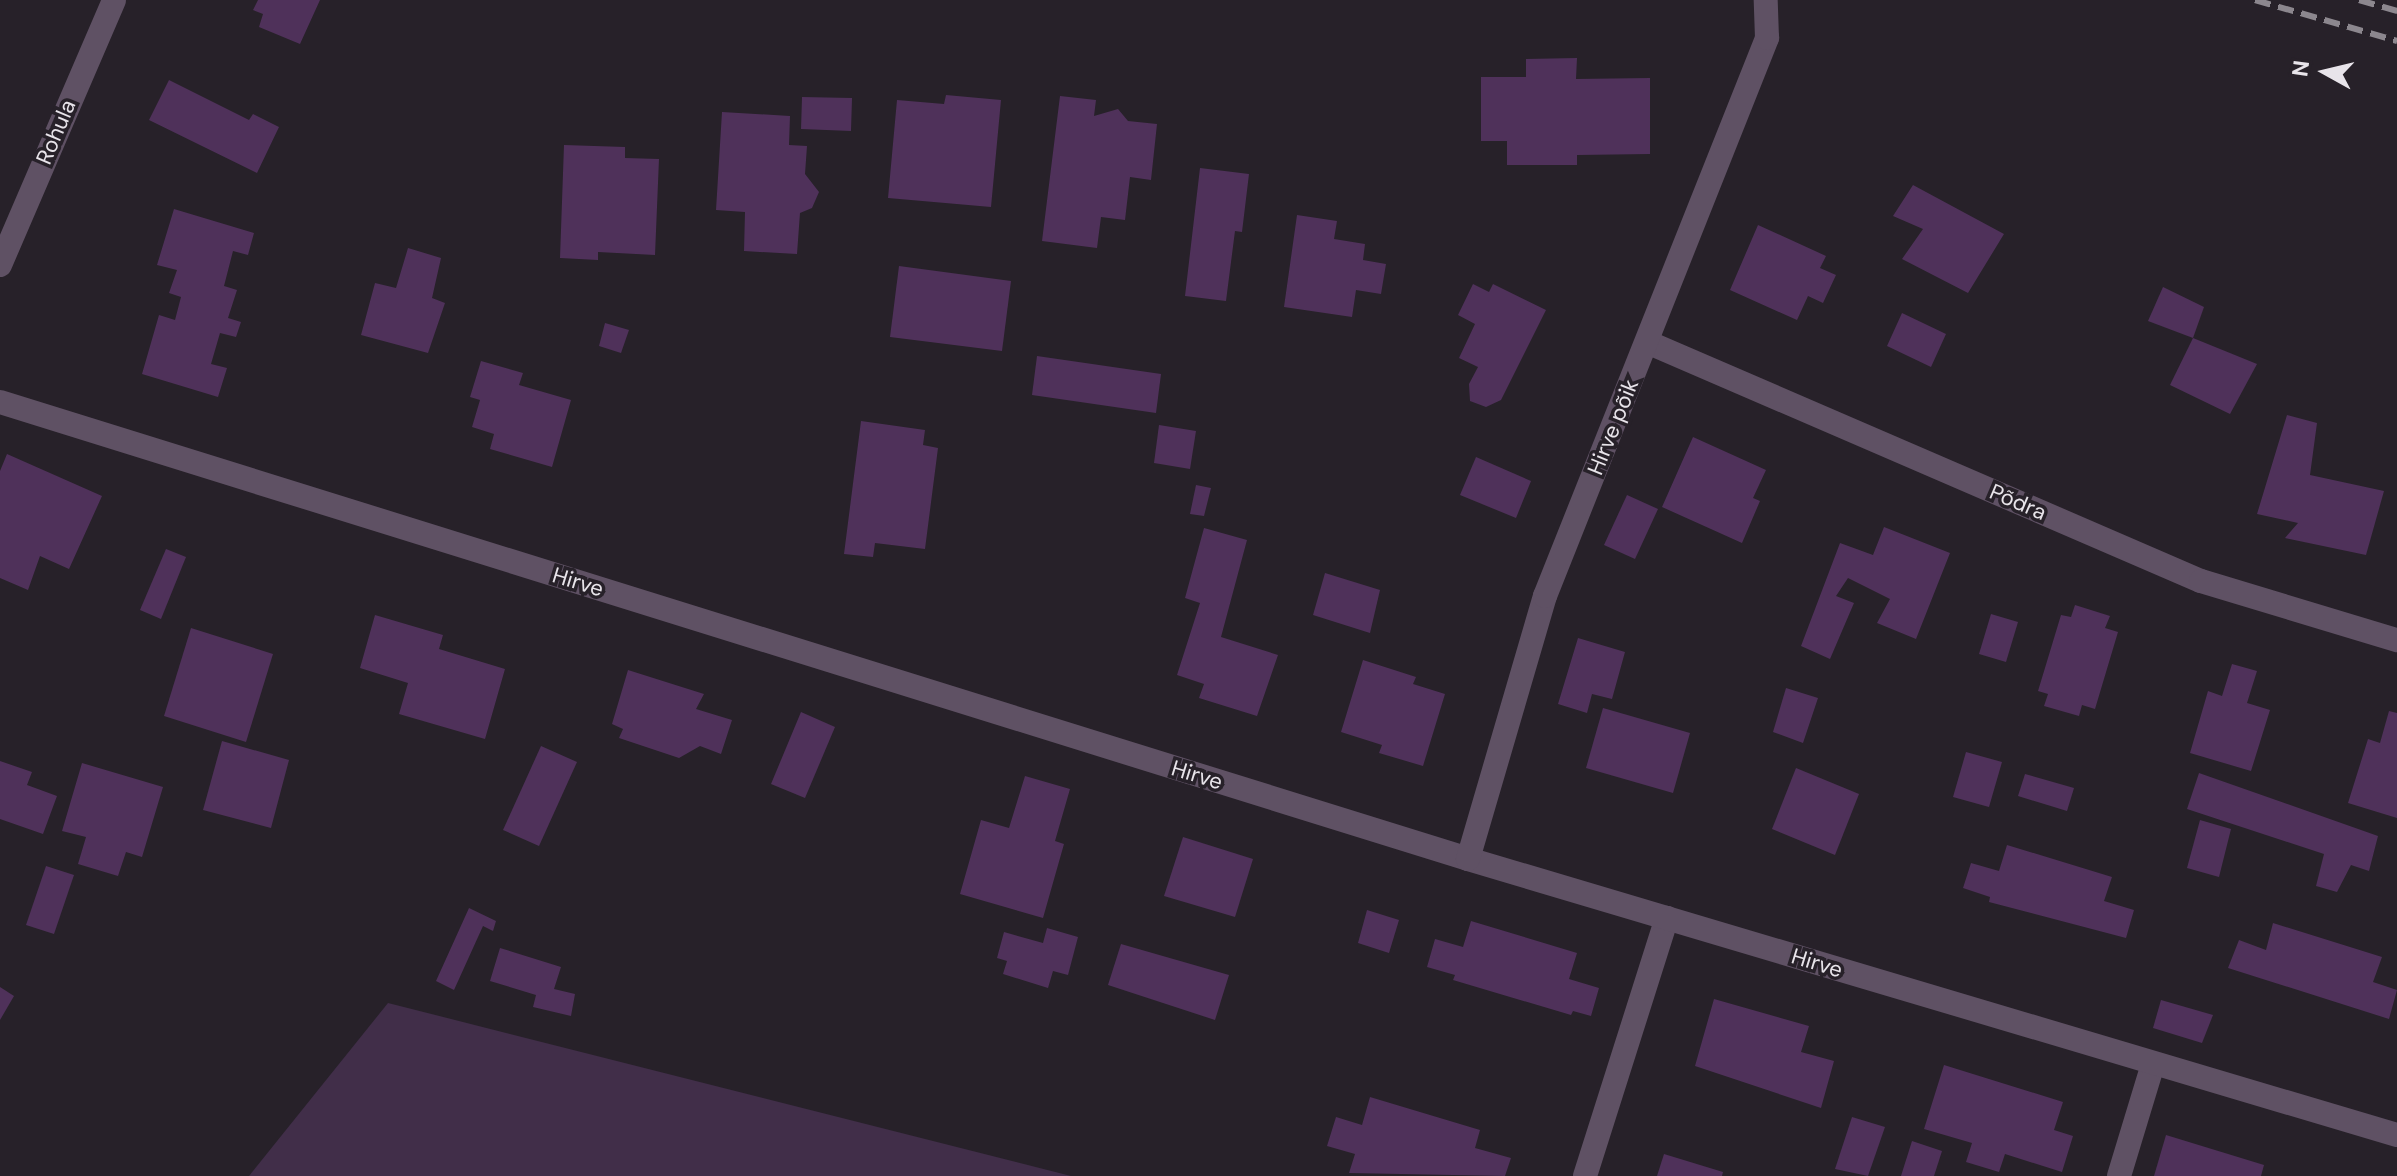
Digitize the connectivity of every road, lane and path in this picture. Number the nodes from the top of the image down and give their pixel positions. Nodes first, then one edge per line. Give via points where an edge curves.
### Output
1 (114, 0) edge
2 (1766, 0) edge
3 (0, 265) edge
4 (1647, 342) junction
5 (0, 402) edge
6 (2397, 640) edge
7 (1468, 859) junction
8 (1667, 918) junction
9 (2153, 1064) junction
10 (2397, 1135) edge
11 (1585, 1176) edge
12 (2119, 1176) edge

1 - 3 street, Rohula
2 - 4 street, Hirve põik via 1767,38
4 - 6 street, Põdra via 2201,581
4 - 7 street, Hirve põik via 1545,596
5 - 7 street, Hirve
7 - 8 street, Hirve
8 - 9 street, Hirve
8 - 11 street
9 - 10 street, Hirve
9 - 12 street

